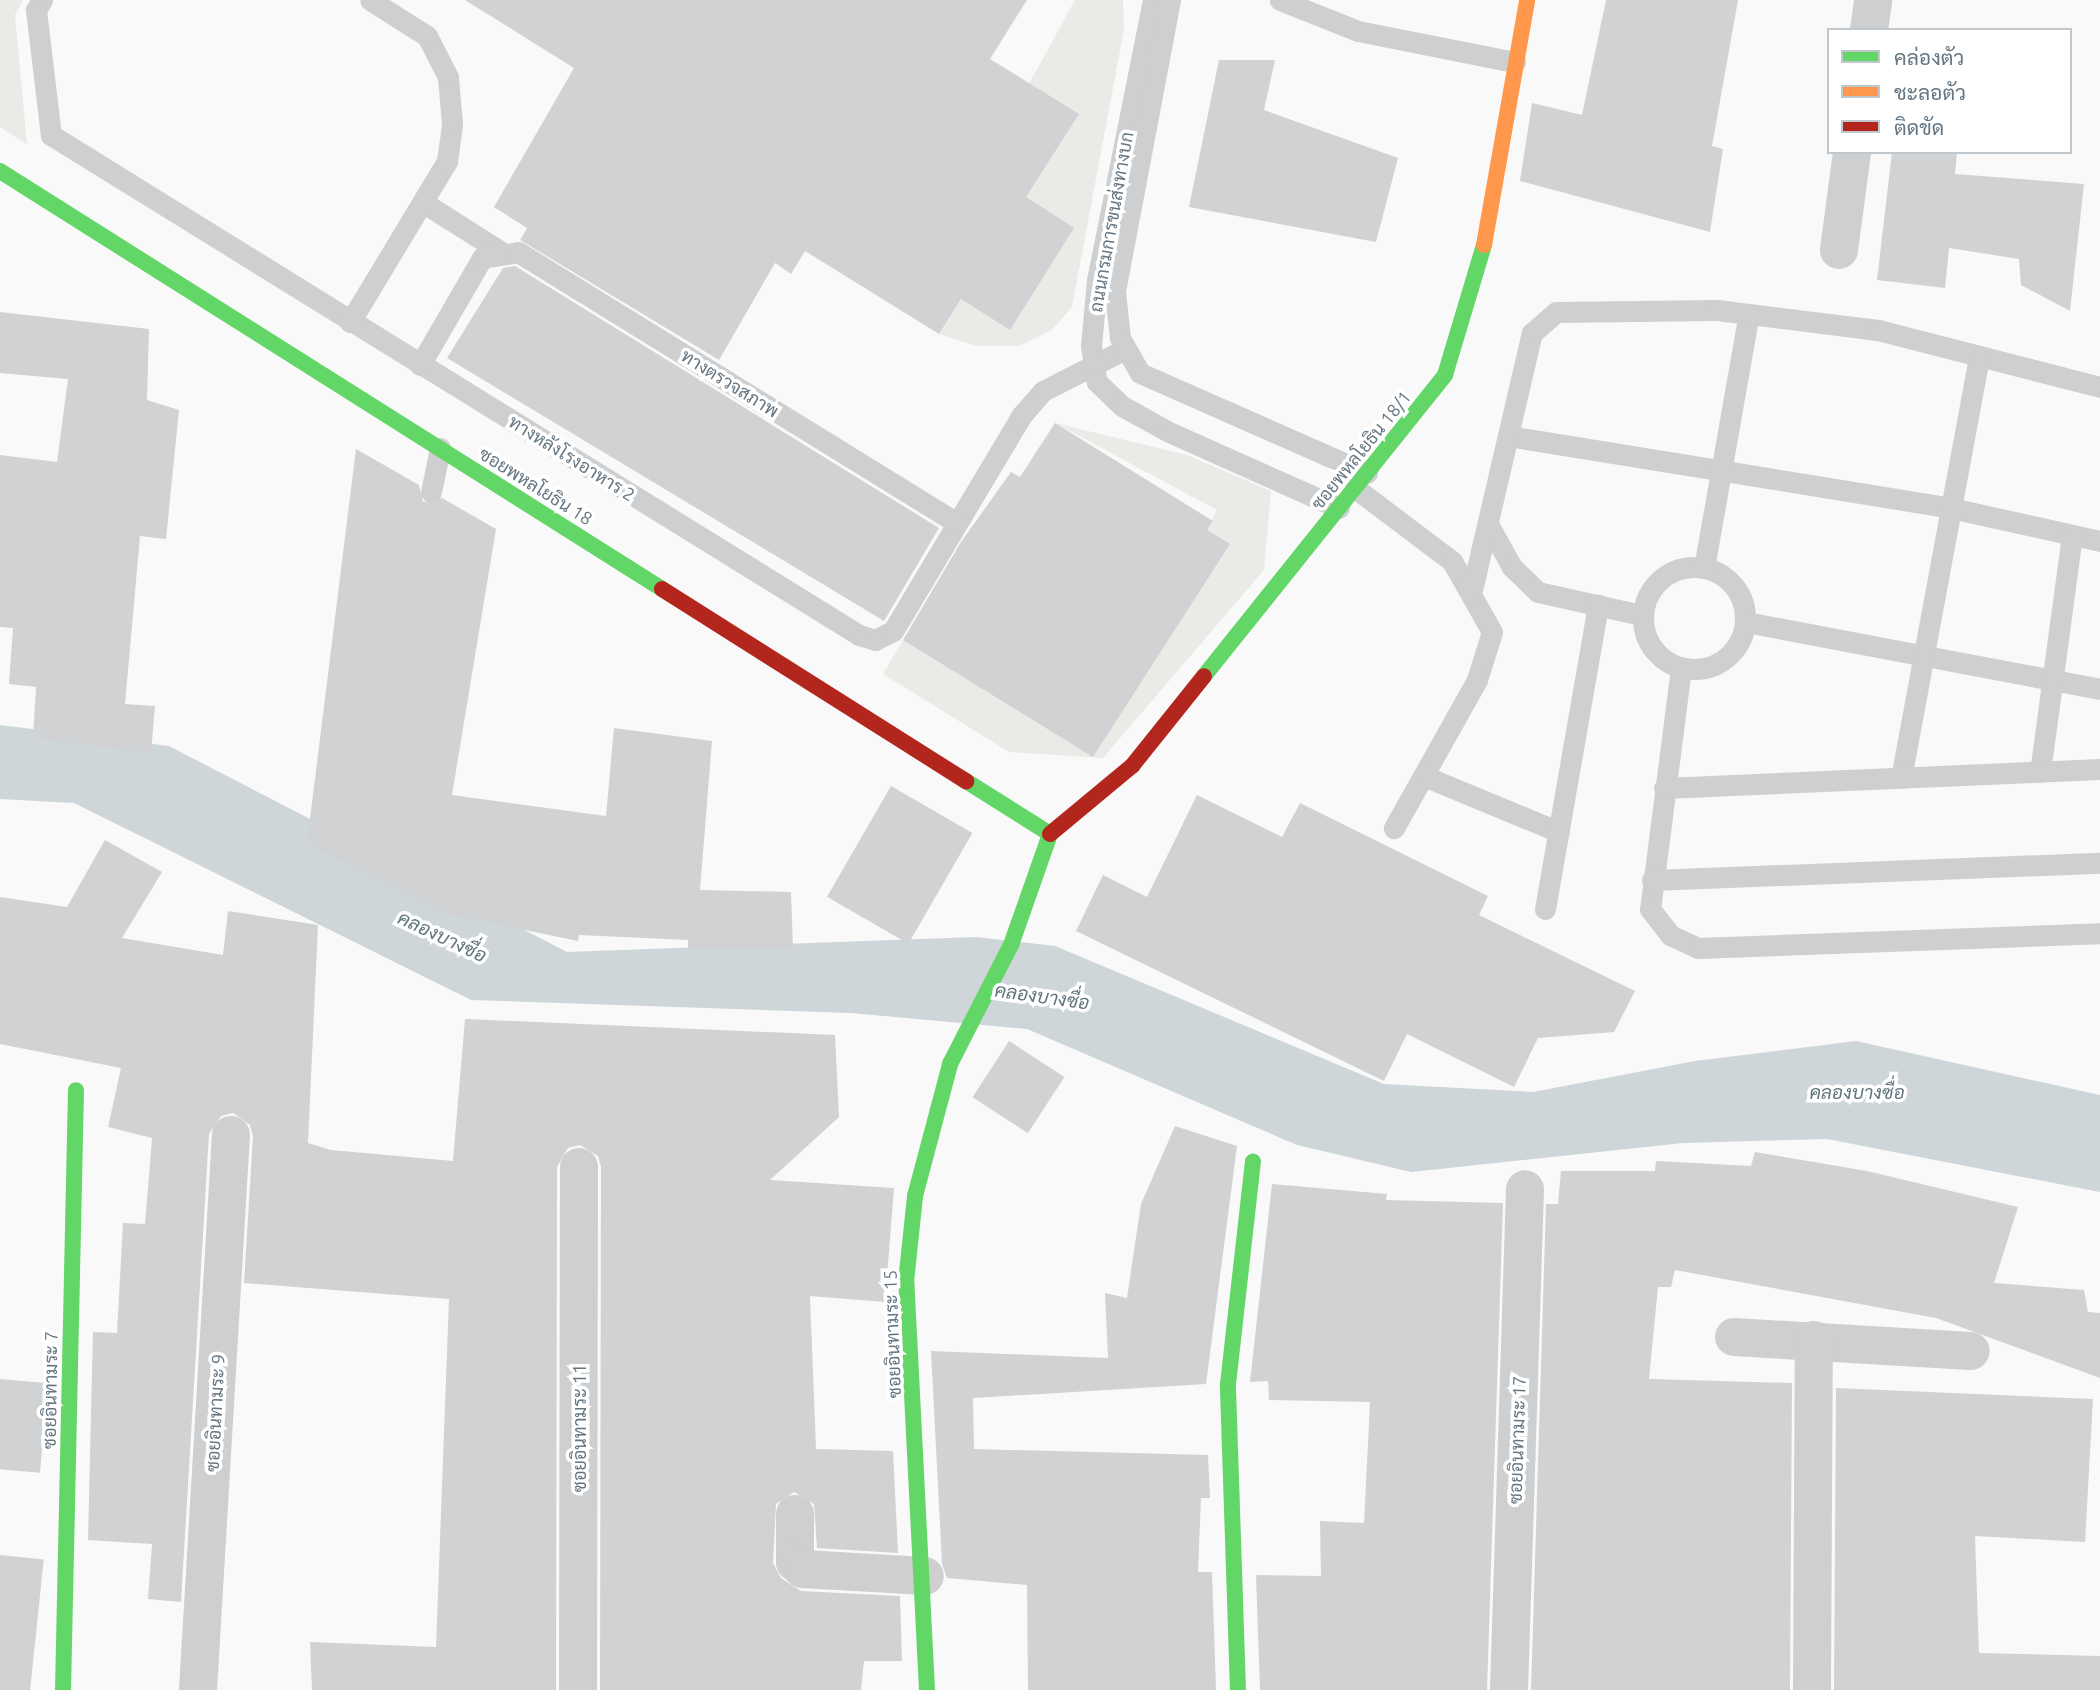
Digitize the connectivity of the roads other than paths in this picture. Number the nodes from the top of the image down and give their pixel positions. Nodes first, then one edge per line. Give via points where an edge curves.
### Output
1 (42, 0) edge
2 (370, 0) edge
3 (1153, 0) edge
4 (1171, 0) edge
5 (1280, 0) edge
6 (1527, 0) edge
7 (1872, 0) edge
8 (1869, 28) edge
9 (1515, 62) junction
10 (1852, 154) edge
11 (0, 171) edge
12 (424, 203) junction
13 (1839, 250) dead end
14 (500, 251) junction
15 (1749, 314) junction
16 (350, 322) junction
17 (1125, 349) junction
18 (1979, 356) junction
19 (1094, 364) junction
20 (420, 365) junction
21 (2100, 387) edge
22 (1508, 436) junction
23 (440, 448) junction
24 (1722, 467) junction
25 (1361, 480) junction
26 (431, 492) dead end
27 (1339, 508) junction
28 (1951, 508) junction
29 (957, 523) junction
30 (1488, 524) junction
31 (2072, 535) junction
32 (2100, 541) edge
33 (1704, 568) junction
34 (1472, 590) junction
35 (1598, 605) junction
36 (1642, 615) junction
37 (1746, 622) junction
38 (1923, 656) junction
39 (1681, 668) junction
40 (2053, 679) junction
41 (2100, 689) edge
42 (2100, 769) edge
43 (2040, 772) junction
44 (1424, 776) junction
45 (1901, 778) junction
46 (1664, 788) junction
47 (1394, 828) dead end
48 (1559, 832) junction
49 (1050, 834) junction
50 (2100, 863) edge
51 (1652, 880) junction
52 (1545, 909) dead end
53 (2100, 933) edge
54 (76, 1090) dead end
55 (232, 1135) dead end
56 (1252, 1161) dead end
57 (579, 1167) dead end
58 (1525, 1189) dead end
59 (1734, 1337) dead end
60 (1814, 1340) junction
61 (1971, 1351) dead end
62 (795, 1514) dead end
63 (925, 1576) junction
64 (62, 1690) edge
65 (198, 1690) edge
66 (578, 1690) edge
67 (927, 1690) edge
68 (1238, 1690) edge
69 (1509, 1690) edge
70 (1812, 1690) edge

1 - 16 lane, ทางหลังโรงอาหาร 2 via 36,10 51,135
2 - 12 lane via 427,36 448,77 453,124 447,160
3 - 19 lane, ถนนกรมการขนส่งทางบก via 1097,280
4 - 17 lane, ถนนกรมการขนส่งทางบก via 1115,292
5 - 9 lane via 1358,31
6 - 9 street, ซอยพหลโยธิน 18/1
7 - 8 street
9 - 25 street, ซอยพหลโยธิน 18/1 via 1480,267 1445,375
10 - 13 street
11 - 23 street, ซอยพหลโยธิน 18
12 - 14 lane, ทางตรวจสภาพ
12 - 16 lane
14 - 20 lane via 482,258
14 - 29 lane, ทางตรวจสภาพ via 518,252
15 - 18 lane via 1878,330
15 - 22 lane via 1556,312 1532,333
15 - 24 lane
16 - 20 lane, ทางหลังโรงอาหาร 2
17 - 19 lane, ทางหลังโรงอาหาร 2
17 - 25 lane, ถนนกรมการขนส่งทางบก via 1140,373
18 - 21 lane
18 - 28 lane
19 - 27 lane, ถนนกรมการขนส่งทางบก via 1097,382 1122,406
19 - 29 lane, ทางหลังโรงอาหาร 2 via 1044,391 1021,416
20 - 29 lane, ทางหลังโรงอาหาร 2 via 875,640 893,631
22 - 24 lane
22 - 30 lane
23 - 26 lane
23 - 49 street, ซอยพหลโยธิน 18
24 - 28 lane
24 - 33 lane
25 - 27 street, ซอยพหลโยธิน 18/1
25 - 34 lane, ถนนกรมการขนส่งทางบก via 1452,561
27 - 49 street, ซอยพหลโยธิน 18/1 via 1132,766
28 - 31 lane
28 - 38 lane
30 - 34 lane
30 - 35 lane via 1511,567 1538,592
31 - 32 lane
31 - 40 lane
33 - 36 lane via 1667,574 1654,585
33 - 37 lane via 1738,591
34 - 44 lane, ถนนกรมการขนส่งทางบก via 1492,632 1477,680
35 - 36 lane
35 - 48 lane
36 - 39 lane via 1652,648
37 - 38 lane
37 - 39 lane via 1724,660
38 - 40 lane
38 - 45 lane
39 - 46 lane
40 - 41 lane
40 - 43 lane
42 - 43 lane
43 - 45 lane
44 - 47 lane, ถนนกรมการขนส่งทางบก
44 - 48 lane
45 - 46 lane
46 - 51 lane
48 - 52 lane
49 - 63 street, ซอยอินทามระ 15 via 1011,945 950,1064 915,1196 906,1282
50 - 51 lane
51 - 53 lane via 1650,909 1670,936 1698,948
54 - 64 street, ซอยอินทามระ 7
55 - 65 street, ซอยอินทามระ 9
56 - 68 street via 1228,1384
57 - 66 street, ซอยอินทามระ 11
58 - 69 street, ซอยอินทามระ 17
59 - 60 street
60 - 61 street
60 - 70 street
62 - 63 street via 795,1562 803,1569
63 - 67 street, ซอยอินทามระ 15

